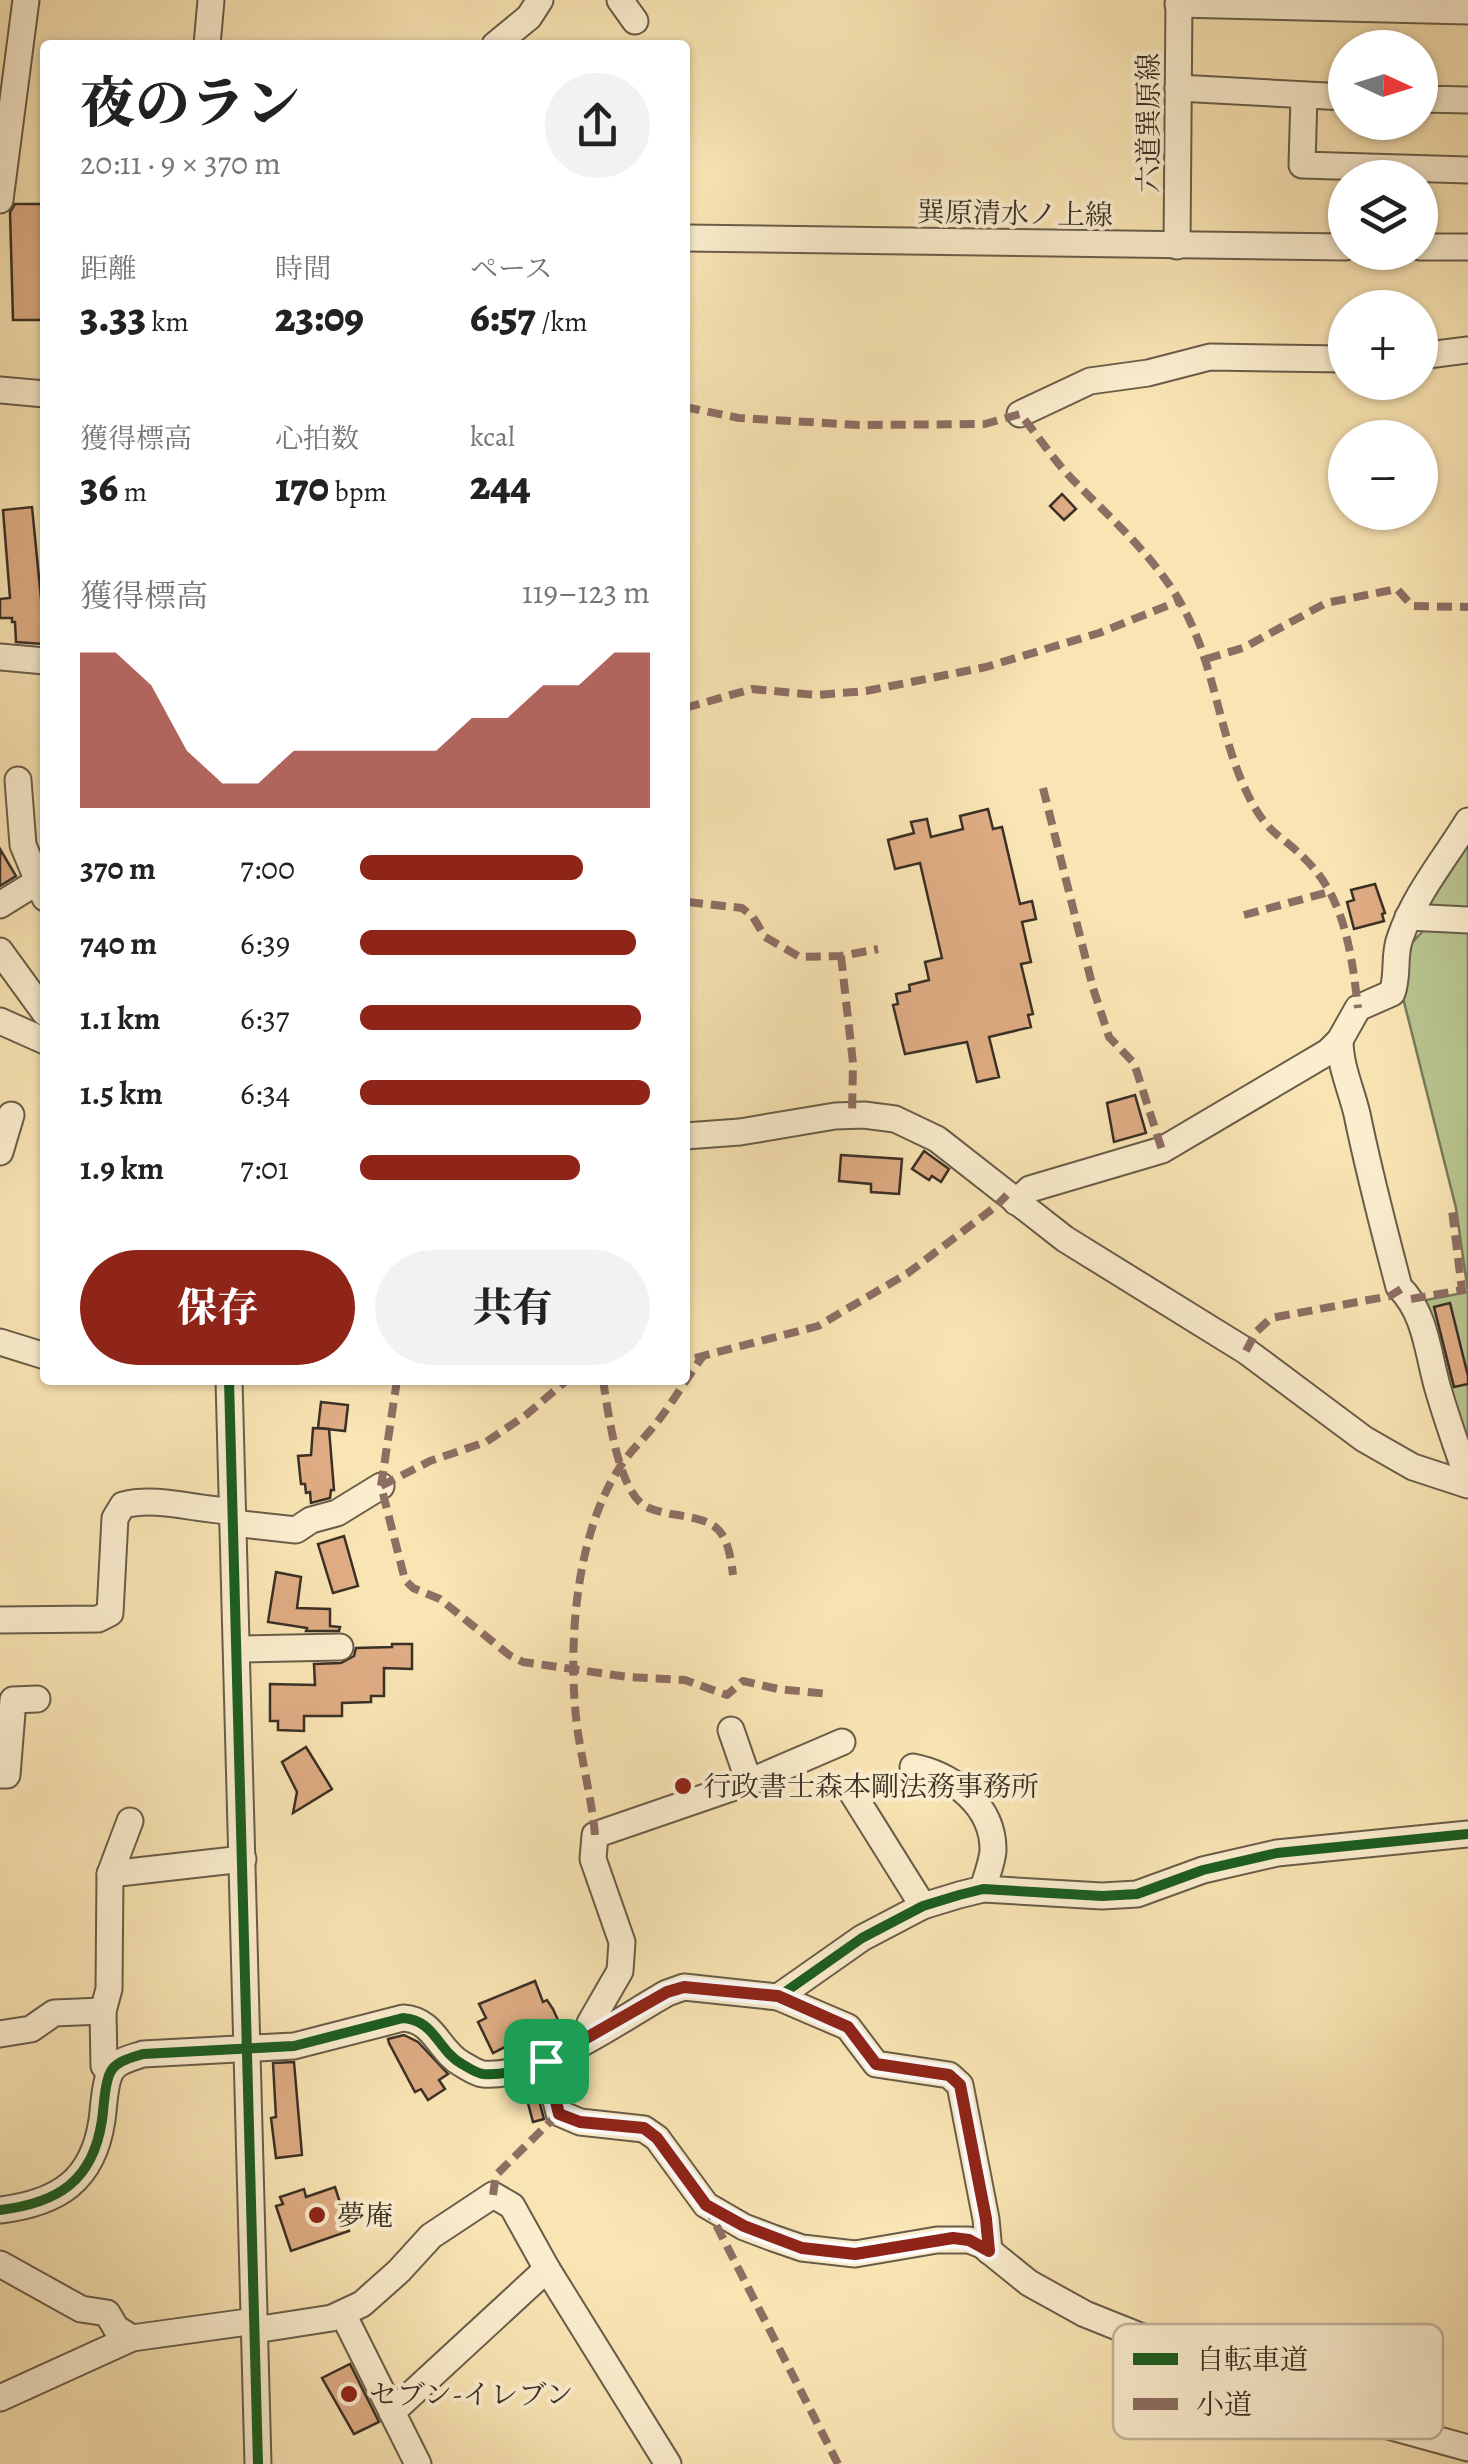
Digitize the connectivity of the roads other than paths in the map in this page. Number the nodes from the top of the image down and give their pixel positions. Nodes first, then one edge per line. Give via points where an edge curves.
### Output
1 (26, 0) edge
2 (210, 0) edge
3 (540, 0) edge
4 (1178, 2) edge
5 (1468, 10) edge
6 (207, 40) edge
7 (501, 40) edge
8 (1178, 88) junction
9 (1304, 96) junction
10 (1328, 97) edge
11 (1438, 99) edge
12 (1468, 100) edge
13 (1328, 167) edge
14 (1468, 170) edge
15 (1438, 171) edge
16 (0, 200) edge
17 (690, 238) edge
18 (1177, 246) junction
19 (1328, 247) edge
20 (1438, 247) edge
21 (1468, 247) edge
22 (1468, 350) edge
23 (1438, 354) edge
24 (1328, 360) edge
25 (0, 390) edge
26 (40, 394) edge
27 (1020, 414) dead end
28 (0, 658) edge
29 (40, 661) edge
30 (18, 780) dead end
31 (1468, 821) edge
32 (40, 879) edge
33 (40, 886) edge
34 (0, 904) edge
35 (1408, 917) junction
36 (1468, 920) edge
37 (0, 951) edge
38 (40, 1005) edge
39 (0, 1021) edge
40 (40, 1040) edge
41 (1340, 1040) junction
42 (11, 1115) dead end
43 (690, 1136) edge
44 (0, 1152) edge
45 (1016, 1202) junction
46 (0, 1342) edge
47 (40, 1354) edge
48 (229, 1385) edge
49 (1468, 1482) edge
50 (381, 1486) dead end
51 (233, 1517) junction
52 (0, 1620) edge
53 (340, 1647) dead end
54 (237, 1650) junction
55 (37, 1700) dead end
56 (731, 1730) dead end
57 (842, 1742) dead end
58 (913, 1767) dead end
59 (0, 1776) edge
60 (749, 1782) junction
61 (853, 1794) dead end
62 (130, 1822) dead end
63 (1468, 1834) edge
64 (243, 1859) junction
65 (110, 1874) junction
66 (983, 1889) junction
67 (923, 1906) junction
68 (778, 1996) junction
69 (103, 2011) junction
70 (0, 2034) edge
71 (590, 2036) junction
72 (248, 2048) junction
73 (546, 2061) junction
74 (110, 2073) junction
75 (0, 2210) edge
76 (989, 2251) junction
77 (0, 2264) edge
78 (547, 2269) junction
79 (343, 2314) junction
80 (255, 2325) junction
81 (1113, 2326) edge
82 (132, 2338) junction
83 (0, 2398) edge
84 (392, 2412) junction
85 (1435, 2439) edge
86 (1468, 2448) edge
87 (258, 2464) edge
88 (418, 2464) edge
89 (668, 2464) edge

1 - 16 street
2 - 6 street
3 - 7 street
4 - 5 street
4 - 8 street, 六道巽原線
8 - 9 street
8 - 18 street, 六道巽原線
9 - 10 street
9 - 13 street via 1302,165
11 - 12 street
14 - 15 street
17 - 18 street, 巽原清水ノ上線
18 - 19 street, 巽原清水ノ上線
20 - 21 street
22 - 23 street
24 - 27 street via 1210,357 1090,381
25 - 26 street
28 - 29 street
30 - 32 street via 23,844
31 - 35 street
33 - 34 street
35 - 36 street
35 - 41 street via 1397,944 1392,993 1358,1008
37 - 38 street
39 - 40 street
41 - 45 street via 1162,1150 1030,1189
41 - 49 street via 1399,1287 1411,1299 1426,1340
42 - 44 street
43 - 45 street via 834,1116 894,1119 937,1139
45 - 49 street via 1246,1351 1364,1439 1413,1466
46 - 47 street
48 - 51 street
50 - 51 street via 296,1530
51 - 52 street via 143,1500 123,1505 116,1518 110,1613 98,1619
51 - 54 street
53 - 54 street
54 - 64 street
55 - 59 street via 13,1700 7,1775
56 - 60 street
57 - 60 street
58 - 66 street via 960,1788 986,1816 993,1851
60 - 71 street via 595,1835 593,1859 622,1942 620,1971 590,2023
61 - 67 street
62 - 65 street
63 - 66 street via 1277,1852 1137,1894
64 - 65 street
64 - 72 street
65 - 69 street
66 - 67 street
67 - 68 street
68 - 71 street via 684,1987
68 - 76 street via 848,2027 876,2064 949,2075 960,2085
69 - 70 street via 54,2013 32,2030
69 - 74 street via 104,2066
71 - 73 street
72 - 73 street via 294,2046 403,2018 423,2023 455,2060 479,2074
72 - 74 street via 143,2054 119,2062
72 - 80 street
73 - 76 street via 559,2114 644,2128 706,2205 744,2226 830,2253 953,2238
74 - 75 street via 99,2142 76,2180 43,2202
76 - 81 street via 1029,2283
77 - 82 street via 81,2309 107,2314
78 - 79 street via 512,2206 494,2195 431,2236 362,2304
78 - 84 street
78 - 89 street
79 - 80 street
79 - 84 street
80 - 82 street
80 - 87 street
82 - 83 street
84 - 88 street
85 - 86 street

